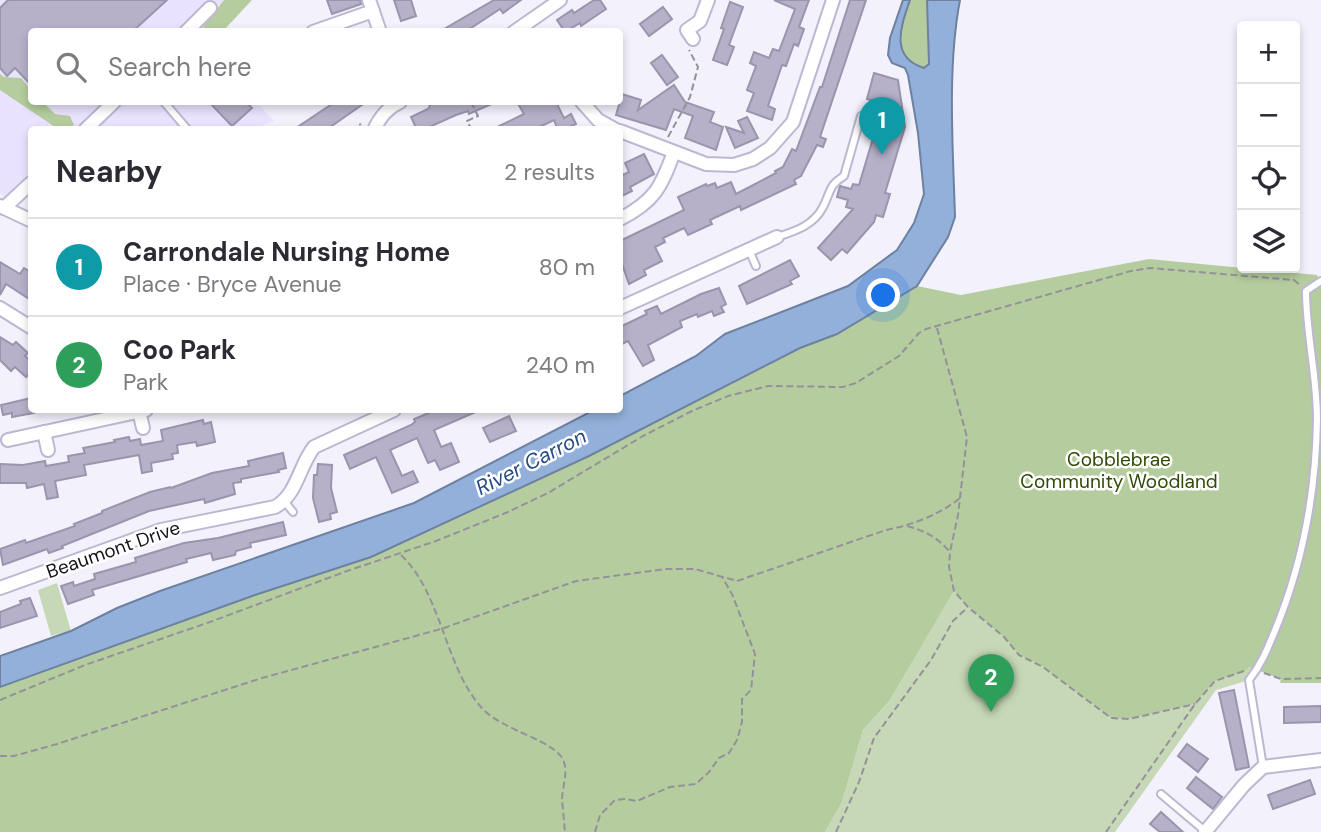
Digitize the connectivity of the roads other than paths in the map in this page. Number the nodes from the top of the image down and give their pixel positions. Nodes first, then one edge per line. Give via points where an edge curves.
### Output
1 (560, 0) edge
2 (708, 0) edge
3 (834, 0) edge
4 (208, 4) edge
5 (371, 5) edge
6 (531, 27) edge
7 (189, 28) edge
8 (322, 28) edge
9 (379, 28) edge
10 (693, 39) road end
11 (111, 105) edge
12 (167, 105) edge
13 (393, 105) edge
14 (585, 105) edge
15 (861, 116) dead end
16 (89, 126) edge
17 (185, 126) edge
18 (376, 126) edge
19 (610, 126) edge
20 (623, 132) edge
21 (668, 150) junction
22 (28, 185) edge
23 (2, 207) edge
24 (623, 217) edge
25 (28, 219) edge
26 (778, 237) joint
27 (749, 250) junction
28 (756, 266) dead end
29 (1321, 281) edge
30 (0, 308) edge
31 (623, 308) edge
32 (28, 326) edge
33 (81, 413) edge
34 (129, 413) edge
35 (143, 413) edge
36 (388, 413) edge
37 (83, 423) junction
38 (143, 428) dead end
39 (44, 432) junction
40 (8, 440) dead end
41 (48, 450) dead end
42 (0, 588) edge
43 (1321, 760) edge
44 (1263, 767) junction
45 (1161, 794) dead end
46 (1205, 832) edge

1 - 6 street
2 - 10 street via 700,21 687,30
3 - 21 street via 793,122 770,148 734,166 706,164
4 - 7 street
5 - 8 street
5 - 9 street
11 - 16 street
12 - 17 lane
13 - 18 street
14 - 19 street
15 - 26 lane via 844,176 832,184 822,209 800,230
20 - 21 street
21 - 24 street via 662,184 653,197
22 - 23 street
23 - 25 street
26 - 27 street
27 - 28 lane
27 - 31 street
29 - 44 lane via 1306,290 1317,417 1308,516 1288,599 1249,680
30 - 32 street
33 - 37 street
34 - 37 street
35 - 38 street
36 - 42 street, Beaumont Drive via 314,447 304,459 289,507 161,530
37 - 39 street
39 - 40 street
39 - 41 street
43 - 44 street
44 - 46 street
45 - 46 lane

